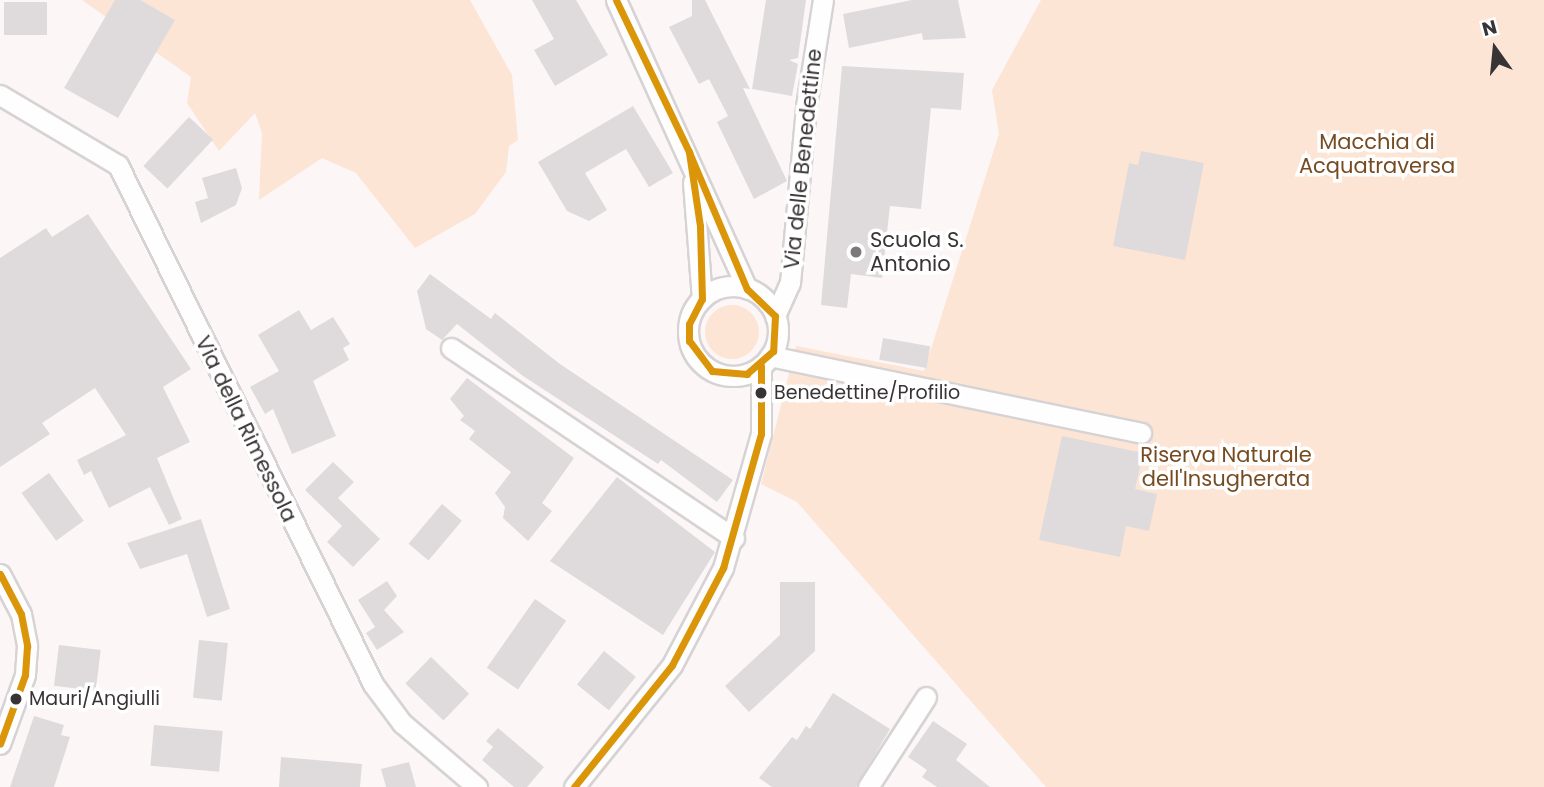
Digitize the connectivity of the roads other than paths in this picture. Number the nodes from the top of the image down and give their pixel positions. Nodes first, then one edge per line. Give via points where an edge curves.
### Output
1 (616, 0) edge
2 (823, 0) edge
3 (0, 95) edge
4 (689, 152) junction
5 (747, 289) junction
6 (702, 299) junction
7 (775, 316) junction
8 (451, 348) dead end
9 (765, 361) junction
10 (1141, 433) dead end
11 (734, 538) junction
12 (0, 574) edge
13 (926, 697) dead end
14 (5, 716) edge
15 (0, 744) edge
16 (477, 787) edge
17 (574, 787) edge
18 (869, 787) edge

1 - 4 street
2 - 7 street, Via delle Benedettine via 806,106 790,283
3 - 16 street, Via della Rimessola via 118,165 373,684 402,723
4 - 5 street
4 - 6 street via 700,226
5 - 6 street via 720,289
5 - 7 street
6 - 9 street via 688,324 689,341 699,361 731,376
7 - 9 street via 777,339
8 - 11 street
9 - 10 street
9 - 11 street via 764,415
11 - 17 street via 672,665
12 - 14 street via 21,614 27,646 25,675
13 - 18 street
14 - 15 street

